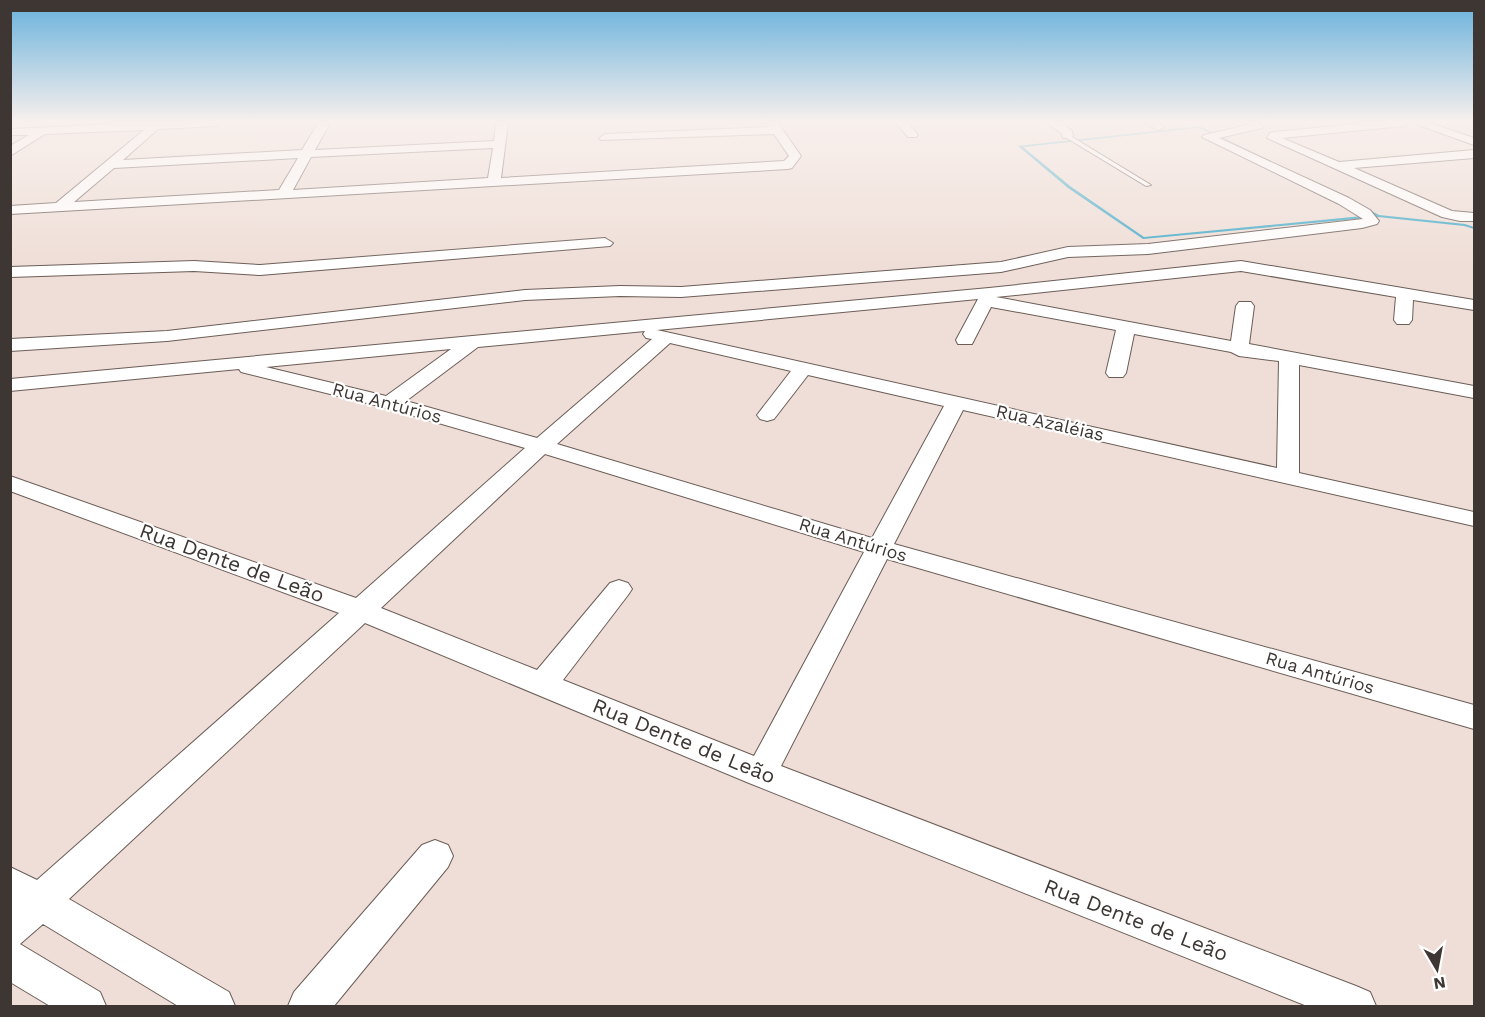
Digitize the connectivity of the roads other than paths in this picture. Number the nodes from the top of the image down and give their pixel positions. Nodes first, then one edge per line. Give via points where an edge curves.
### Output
1 (103, 170) edge
2 (297, 170) edge
3 (496, 170) edge
4 (662, 170) edge
5 (1125, 170) edge
6 (1278, 170) edge
7 (1347, 170) edge
8 (1397, 175) dead end
9 (1362, 177) junction
10 (494, 183) junction
11 (1148, 185) dead end
12 (283, 195) junction
13 (60, 207) junction
14 (10, 210) edge
15 (1474, 217) edge
16 (604, 243) dead end
17 (10, 272) edge
18 (1405, 294) junction
19 (987, 297) junction
20 (1474, 305) edge
21 (1245, 306) dead end
22 (1403, 320) dead end
23 (1126, 327) junction
24 (625, 328) junction
25 (666, 337) junction
26 (965, 340) dead end
27 (474, 341) junction
28 (10, 345) edge
29 (1239, 350) junction
30 (1289, 358) junction
31 (232, 363) junction
32 (803, 368) junction
33 (1116, 373) dead end
34 (10, 385) edge
35 (1474, 392) edge
36 (957, 401) junction
37 (390, 403) junction
38 (767, 415) dead end
39 (541, 446) junction
40 (1288, 478) junction
41 (10, 483) edge
42 (1474, 519) edge
43 (881, 549) junction
44 (619, 589) dead end
45 (360, 610) junction
46 (543, 684) junction
47 (1474, 717) edge
48 (761, 773) junction
49 (435, 856) dead end
50 (25, 893) edge
51 (10, 929) edge
52 (10, 959) edge
53 (86, 1006) edge
54 (215, 1006) edge
55 (308, 1006) edge
56 (1356, 1006) edge

1 - 13 street
2 - 12 street
3 - 10 street
4 - 10 street
5 - 11 lane
6 - 28 street via 1344,201 1372,221 1148,249 1068,252 1001,267 681,292 525,295 167,336
7 - 9 street
8 - 9 street
9 - 15 street via 1447,214
10 - 12 street
12 - 13 street
13 - 14 street
16 - 17 street via 260,270 194,266
18 - 19 street via 1241,266
18 - 20 street
18 - 22 street
19 - 23 street
19 - 24 street
19 - 26 street
21 - 29 street
23 - 29 street
23 - 33 street
24 - 25 street, Rua Azaléias
24 - 27 street
25 - 32 street, Rua Azaléias
25 - 39 street
27 - 31 street
27 - 37 street
29 - 30 street
30 - 35 street
30 - 40 street
31 - 34 street
31 - 37 street, Rua Antúrios
32 - 36 street, Rua Azaléias
32 - 38 street
36 - 40 street, Rua Azaléias
36 - 43 street
37 - 39 street, Rua Antúrios
39 - 43 street, Rua Antúrios
39 - 45 street
40 - 42 street, Rua Azaléias
41 - 45 street, Rua Dente de Leão
43 - 47 street, Rua Antúrios
43 - 48 street
44 - 46 street
45 - 46 street, Rua Dente de Leão
45 - 50 street
46 - 48 street, Rua Dente de Leão
48 - 56 street, Rua Dente de Leão
49 - 55 street
50 - 51 street
50 - 54 street
52 - 53 street

